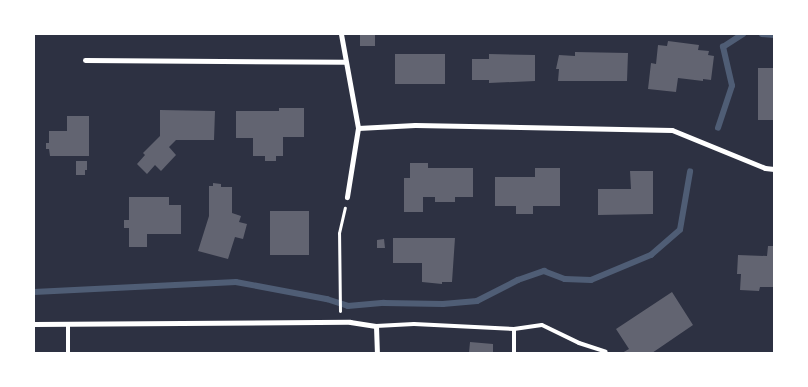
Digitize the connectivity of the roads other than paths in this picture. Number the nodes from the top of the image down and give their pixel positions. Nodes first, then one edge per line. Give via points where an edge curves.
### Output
1 (341, 34) edge
2 (85, 60) dead end
3 (345, 62) junction
4 (358, 128) junction
5 (774, 170) edge
6 (347, 197) road end
7 (34, 324) edge
8 (68, 324) junction
9 (376, 326) junction
10 (514, 329) junction
11 (606, 352) dead end
12 (68, 353) edge
13 (377, 353) edge
14 (514, 353) edge

1 - 3 street
2 - 3 street
3 - 4 street
4 - 5 street via 415,125 672,130
4 - 6 street
7 - 8 street
8 - 9 street via 340,322
8 - 12 lane
9 - 10 lane via 414,324
9 - 13 street
10 - 11 lane via 542,325
10 - 14 lane

